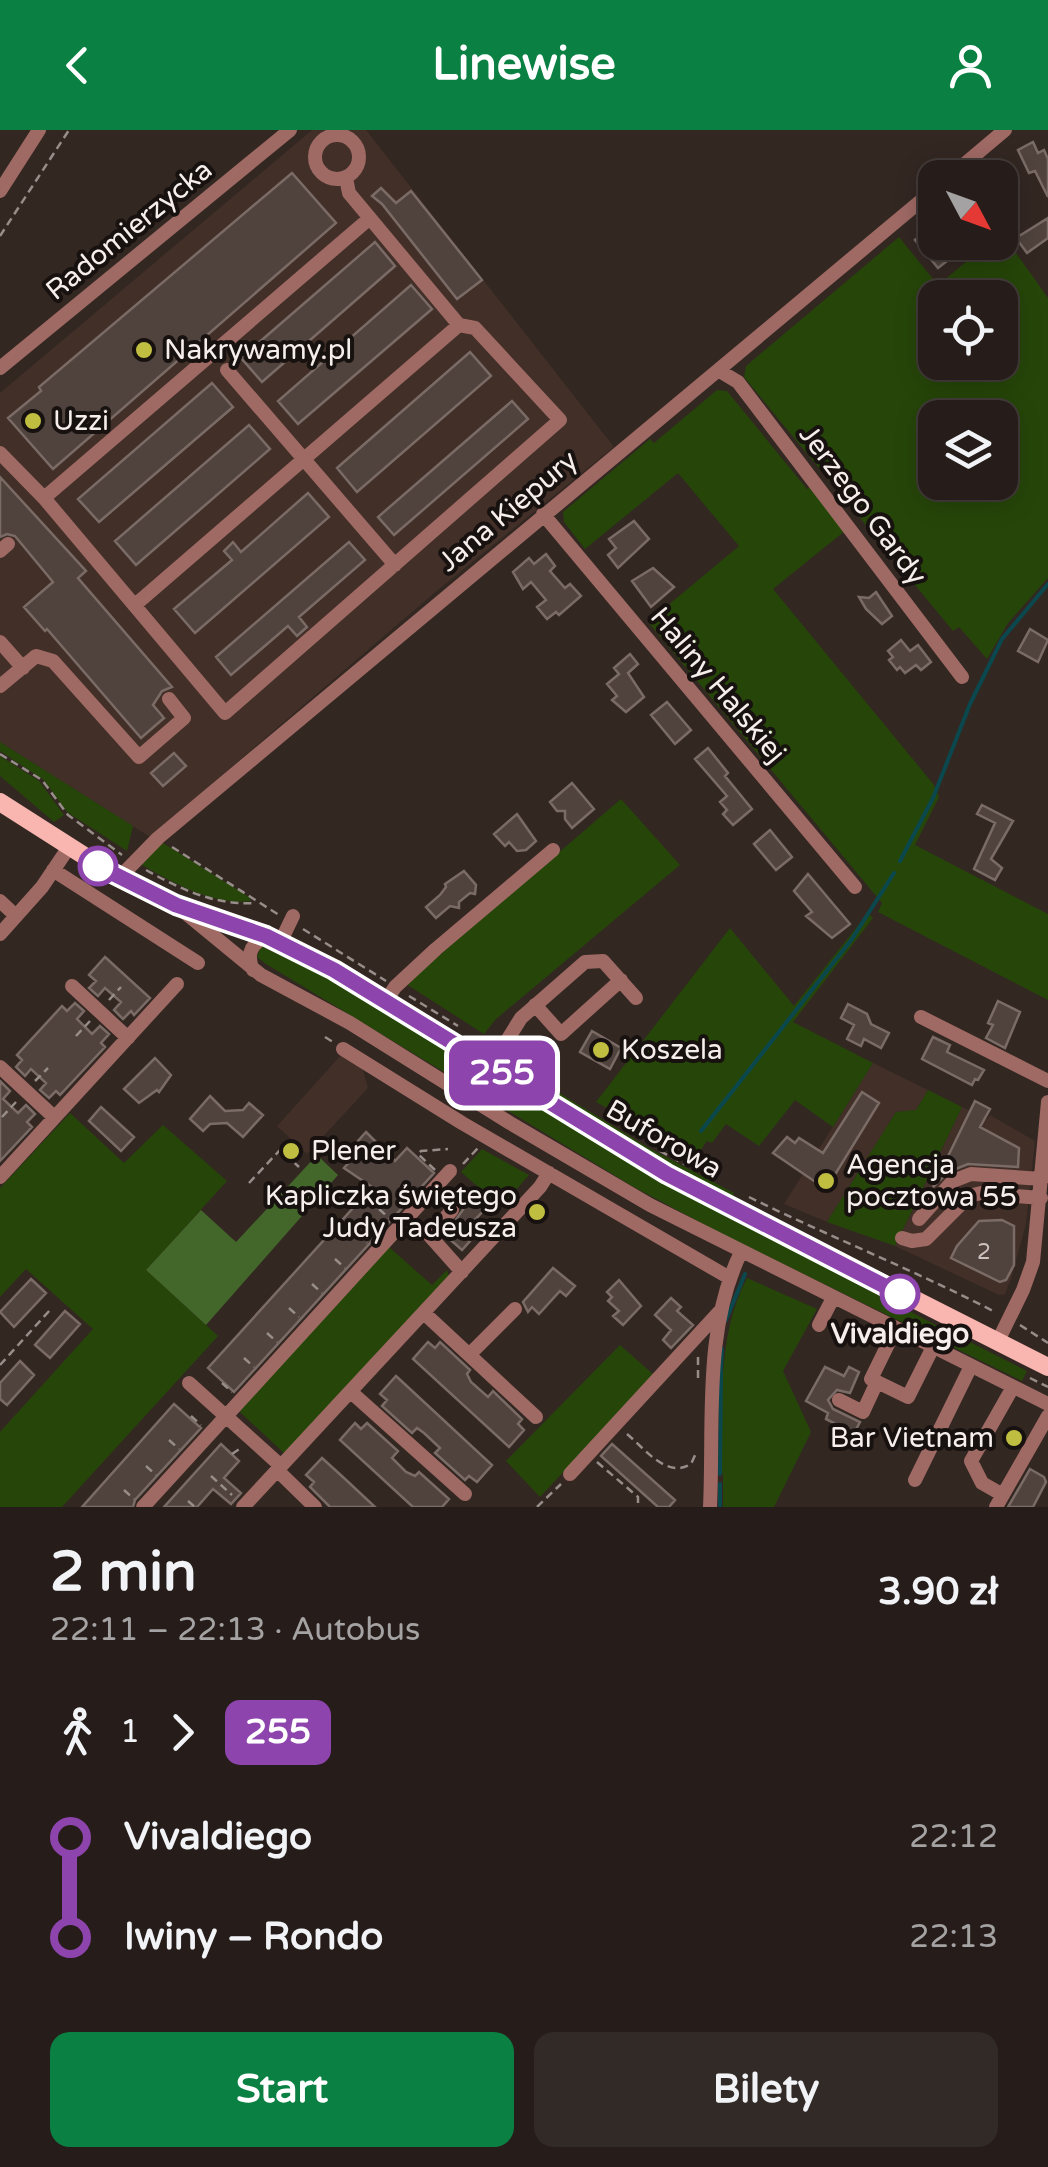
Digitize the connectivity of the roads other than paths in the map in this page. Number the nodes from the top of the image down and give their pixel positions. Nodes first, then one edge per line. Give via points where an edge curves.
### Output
1 (38, 130) edge
2 (290, 130) edge
3 (1005, 130) edge
4 (332, 132) edge
5 (969, 160) edge
6 (346, 178) junction
7 (0, 191) edge
8 (918, 204) edge
9 (370, 218) junction
10 (459, 325) junction
11 (0, 368) edge
12 (227, 370) dead end
13 (718, 370) junction
14 (0, 453) edge
15 (302, 459) junction
16 (44, 498) junction
17 (543, 514) junction
18 (395, 565) junction
19 (135, 606) junction
20 (0, 642) edge
21 (23, 668) junction
22 (962, 677) dead end
23 (0, 686) edge
24 (169, 700) dead end
25 (0, 802) edge
26 (69, 846) junction
27 (553, 850) dead end
28 (53, 870) junction
29 (119, 878) junction
30 (855, 887) dead end
31 (0, 901) edge
32 (176, 905) junction
33 (16, 916) junction
34 (292, 919) road end
35 (0, 934) edge
36 (273, 939) junction
37 (198, 963) dead end
38 (253, 970) junction
39 (620, 980) junction
40 (177, 984) dead end
41 (72, 986) dead end
42 (390, 994) junction
43 (636, 998) dead end
44 (535, 1005) junction
45 (921, 1017) dead end
46 (128, 1038) junction
47 (343, 1048) dead end
48 (491, 1066) junction
49 (0, 1067) edge
50 (1048, 1081) edge
51 (1048, 1102) edge
52 (54, 1117) junction
53 (549, 1174) junction
54 (447, 1175) road end
55 (0, 1176) edge
56 (1043, 1190) edge
57 (452, 1210) dead end
58 (919, 1219) dead end
59 (902, 1238) dead end
60 (741, 1252) junction
61 (462, 1272) junction
62 (728, 1278) junction
63 (833, 1298) junction
64 (515, 1309) dead end
65 (721, 1310) junction
66 (424, 1313) junction
67 (819, 1325) dead end
68 (896, 1328) junction
69 (997, 1343) junction
70 (933, 1347) junction
71 (470, 1354) junction
72 (972, 1366) junction
73 (1048, 1367) edge
74 (189, 1382) dead end
75 (878, 1382) junction
76 (1013, 1387) junction
77 (352, 1392) junction
78 (839, 1400) dead end
79 (1048, 1404) edge
80 (225, 1416) junction
81 (536, 1416) dead end
82 (1048, 1416) edge
83 (279, 1469) junction
84 (570, 1474) road end
85 (915, 1480) dead end
86 (465, 1494) dead end
87 (999, 1501) edge
88 (244, 1506) edge
89 (143, 1507) edge
90 (315, 1507) edge
91 (710, 1507) edge

1 - 7 street
2 - 11 street, Radomierzycka
3 - 5 street
4 - 6 street via 358,147 357,168
4 - 6 street via 316,151 318,167 330,178
6 - 9 street via 349,194
8 - 13 street, Jana Kiepury
9 - 10 street
9 - 16 street
10 - 15 street
10 - 18 street via 475,328 560,420
12 - 15 street
13 - 17 street, Jana Kiepury
13 - 22 street, Jerzego Gardy via 738,382
14 - 16 street
15 - 18 street
15 - 19 street
16 - 19 street
17 - 29 street, Jana Kiepury
17 - 30 street, Haliny Halskiej
18 - 19 street via 226,713
20 - 21 street
21 - 23 street
21 - 24 street via 36,656 53,661 138,757 184,718
25 - 26 main road, Buforowa
26 - 28 street
26 - 29 main road, Buforowa
27 - 42 street
28 - 33 street
28 - 37 street
29 - 32 main road, Buforowa
31 - 33 street
32 - 36 main road, Buforowa
32 - 38 street, Buforowa
33 - 35 street
34 - 36 street
36 - 38 street via 252,946
36 - 42 main road, Buforowa
38 - 60 street, Buforowa via 350,1022 568,1158
39 - 43 street
39 - 44 street via 603,961 585,962
39 - 44 street via 561,1034
40 - 46 street
41 - 46 street
42 - 48 main road, Buforowa
44 - 48 street
45 - 50 street
46 - 52 street
47 - 53 street
48 - 69 main road, Buforowa via 667,1174
49 - 52 street
51 - 56 street
52 - 55 street
53 - 61 street
53 - 62 street
54 - 80 street
56 - 58 street via 971,1174 953,1181
56 - 59 street via 974,1194 926,1239
56 - 69 street via 1029,1277
57 - 61 street via 430,1236
60 - 62 street
60 - 63 street, Buforowa
61 - 66 street
62 - 65 street
63 - 67 street
63 - 68 street, Buforowa
64 - 71 street
65 - 84 street
65 - 91 street
66 - 71 street
66 - 77 street
68 - 70 street, Buforowa
68 - 75 street via 871,1378
69 - 73 main road, Buforowa
70 - 72 street, Buforowa
70 - 75 street via 908,1397
71 - 81 street
72 - 76 street, Buforowa
72 - 85 street
74 - 80 street
75 - 78 street via 862,1412
76 - 79 street, Buforowa
76 - 87 street via 971,1461
77 - 83 street
77 - 86 street
80 - 83 street
80 - 89 street
82 - 87 street
83 - 88 street
83 - 90 street

